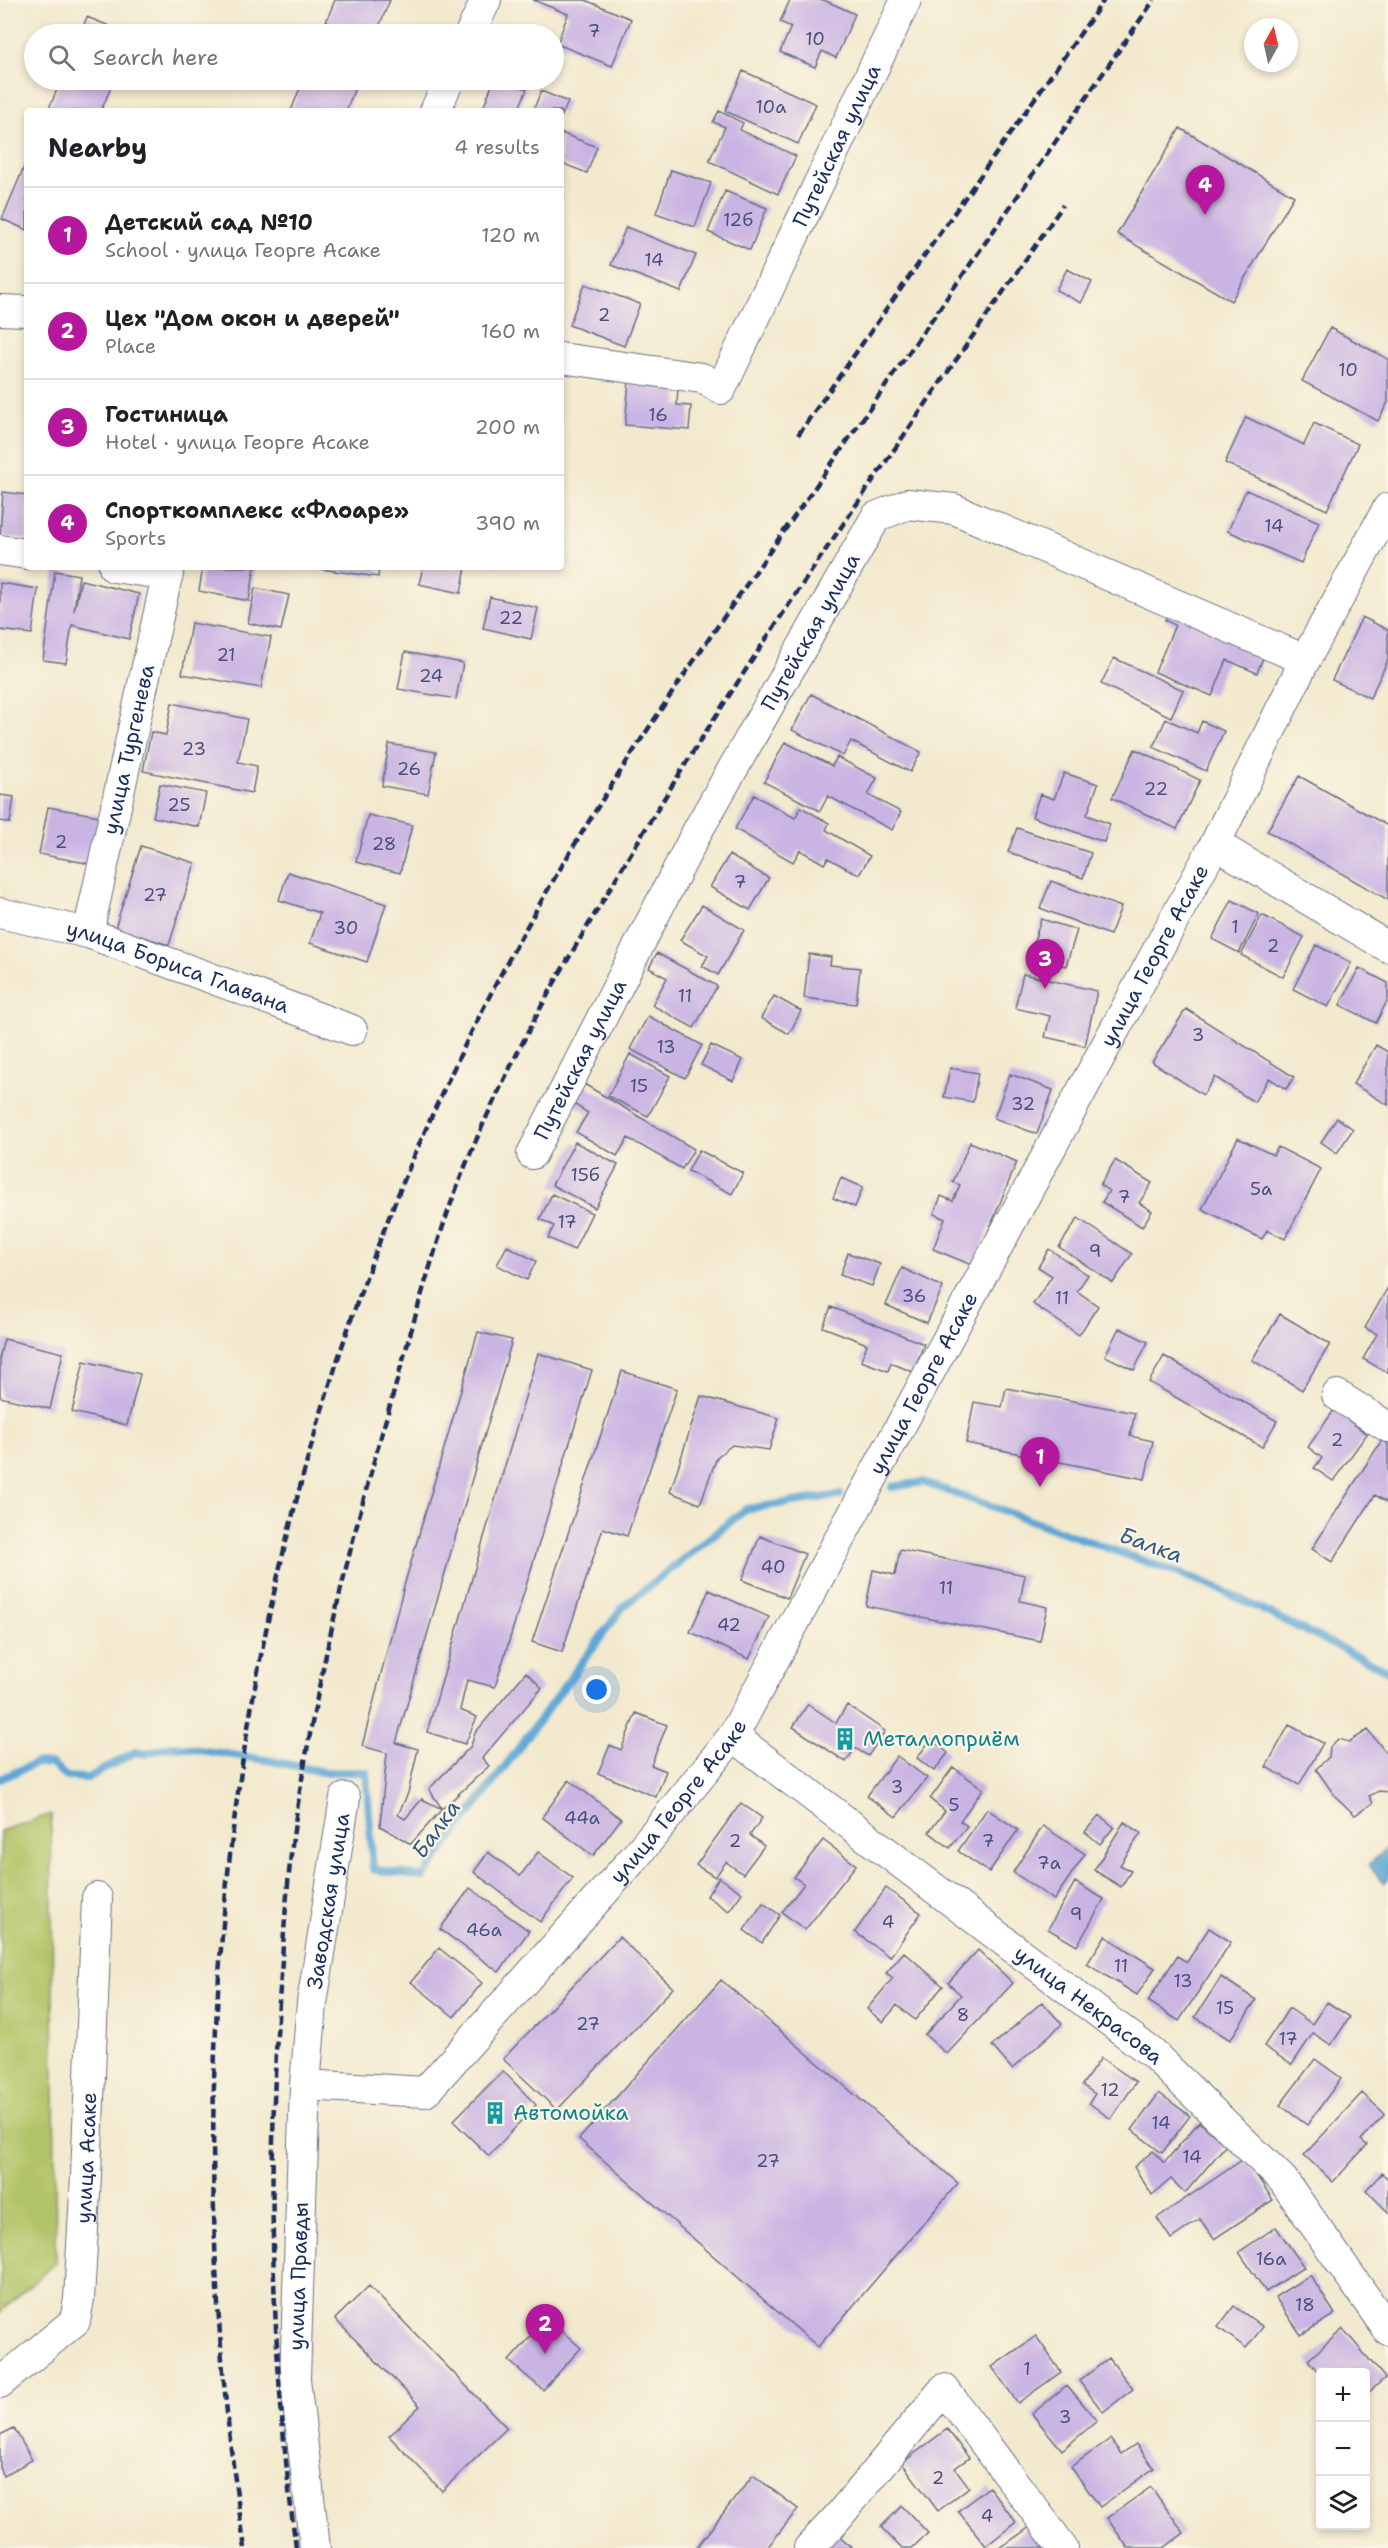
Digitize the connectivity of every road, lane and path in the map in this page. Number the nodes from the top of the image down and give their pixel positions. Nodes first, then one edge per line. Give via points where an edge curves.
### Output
1 (486, 0) edge
2 (906, 0) edge
3 (475, 24) edge
4 (444, 90) edge
5 (436, 108) edge
6 (0, 310) edge
7 (24, 311) edge
8 (564, 358) edge
9 (1388, 508) edge
10 (0, 550) edge
11 (24, 554) edge
12 (168, 571) edge
13 (1305, 660) junction
14 (1215, 844) junction
15 (0, 913) edge
16 (88, 933) junction
17 (1388, 947) edge
18 (352, 1030) dead end
19 (532, 1154) dead end
20 (1337, 1395) dead end
21 (1388, 1427) edge
22 (733, 1736) junction
23 (345, 1798) dead end
24 (97, 1898) dead end
25 (312, 2004) joint
26 (305, 2085) junction
27 (1388, 2330) edge
28 (0, 2383) edge
29 (315, 2548) edge
30 (809, 2548) edge
31 (1063, 2548) edge

1 - 3 street
2 - 8 street, Путейская улица via 721,388 702,378
4 - 5 street
6 - 7 street
9 - 13 street, улица Георге Асаке
10 - 11 street
12 - 16 street, улица Тургенева
13 - 14 street, улица Георге Асаке
13 - 19 street, Путейская улица via 954,509 908,504 876,517 698,830
14 - 17 street
14 - 22 street, улица Георге Асаке
15 - 16 street, улица Бориса Главана
16 - 18 street, улица Бориса Главана
20 - 21 street
22 - 26 street, улица Георге Асаке via 635,1857 426,2092
22 - 27 street, улица Некрасова via 1152,2053 1283,2180
23 - 25 street, Заводская улица
24 - 28 street, улица Асаке via 87,2176 75,2321
25 - 26 street, улица Правды
26 - 29 street, улица Правды via 295,2379
30 - 31 street via 944,2389

